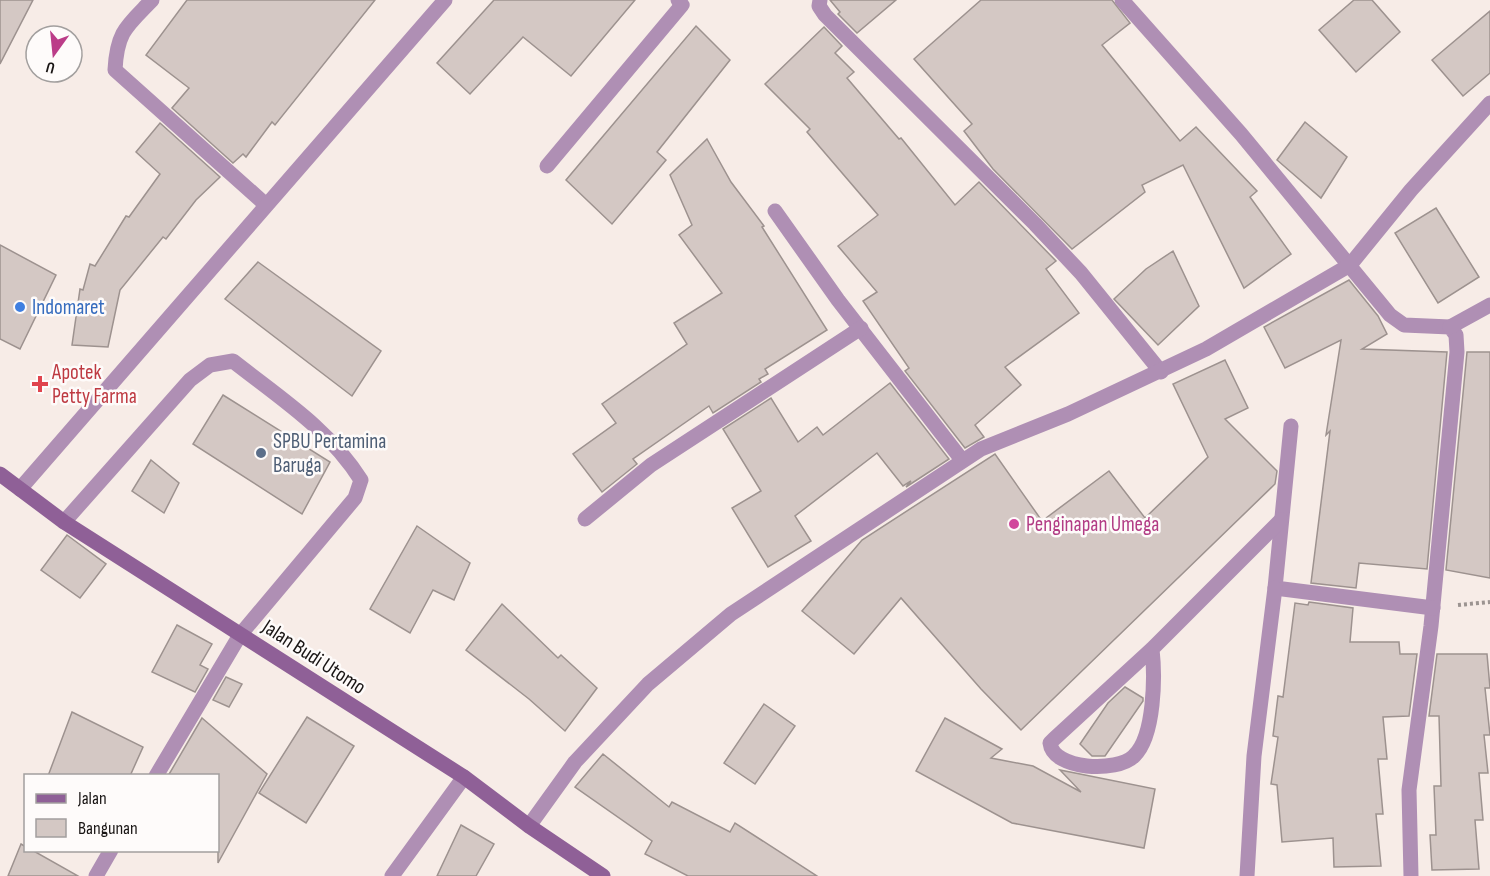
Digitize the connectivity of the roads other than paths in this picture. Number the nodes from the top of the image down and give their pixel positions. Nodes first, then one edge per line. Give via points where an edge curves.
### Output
1 (152, 0) edge
2 (445, 0) edge
3 (820, 0) edge
4 (1122, 0) edge
5 (682, 2) edge
6 (1490, 103) edge
7 (547, 166) dead end
8 (265, 204) junction
9 (775, 211) dead end
10 (1350, 265) junction
11 (1490, 305) edge
12 (1450, 327) junction
13 (861, 328) junction
14 (1161, 372) junction
15 (1291, 426) dead end
16 (963, 460) junction
17 (0, 474) edge
18 (20, 489) junction
19 (585, 519) dead end
20 (1281, 520) junction
21 (64, 522) junction
22 (1275, 588) junction
23 (1433, 608) junction
24 (240, 634) junction
25 (1152, 649) junction
26 (157, 774) edge
27 (464, 777) junction
28 (529, 826) junction
29 (110, 852) edge
30 (96, 876) edge
31 (392, 876) edge
32 (603, 876) edge
33 (1247, 876) edge
34 (1411, 876) edge

1 - 8 street via 125,26 116,50 115,70
2 - 8 street
3 - 14 street via 825,15 1081,273
4 - 10 street
5 - 7 street
6 - 10 street
8 - 18 street
9 - 13 street
10 - 12 street via 1397,321
10 - 14 street
11 - 12 street
12 - 23 street via 1456,335 1457,352
13 - 16 street
13 - 19 street via 651,465
14 - 16 street
15 - 20 street
16 - 28 street via 731,614 673,661 575,762
17 - 18 main road, Jalan Budi Utomo
18 - 21 main road, Jalan Budi Utomo
20 - 22 street
20 - 25 street
21 - 24 main road, Jalan Budi Utomo
21 - 24 street via 190,380 210,365 233,361 327,435 345,453 361,480 355,498
22 - 23 street
22 - 33 street via 1254,756
23 - 34 street via 1409,790
24 - 26 street
24 - 27 main road, Jalan Budi Utomo
25 - 25 street via 1050,743 1058,758 1100,768 1124,763 1136,755 1152,707
27 - 28 main road, Jalan Budi Utomo
27 - 31 street
28 - 32 main road, Jalan Budi Utomo
29 - 30 street

